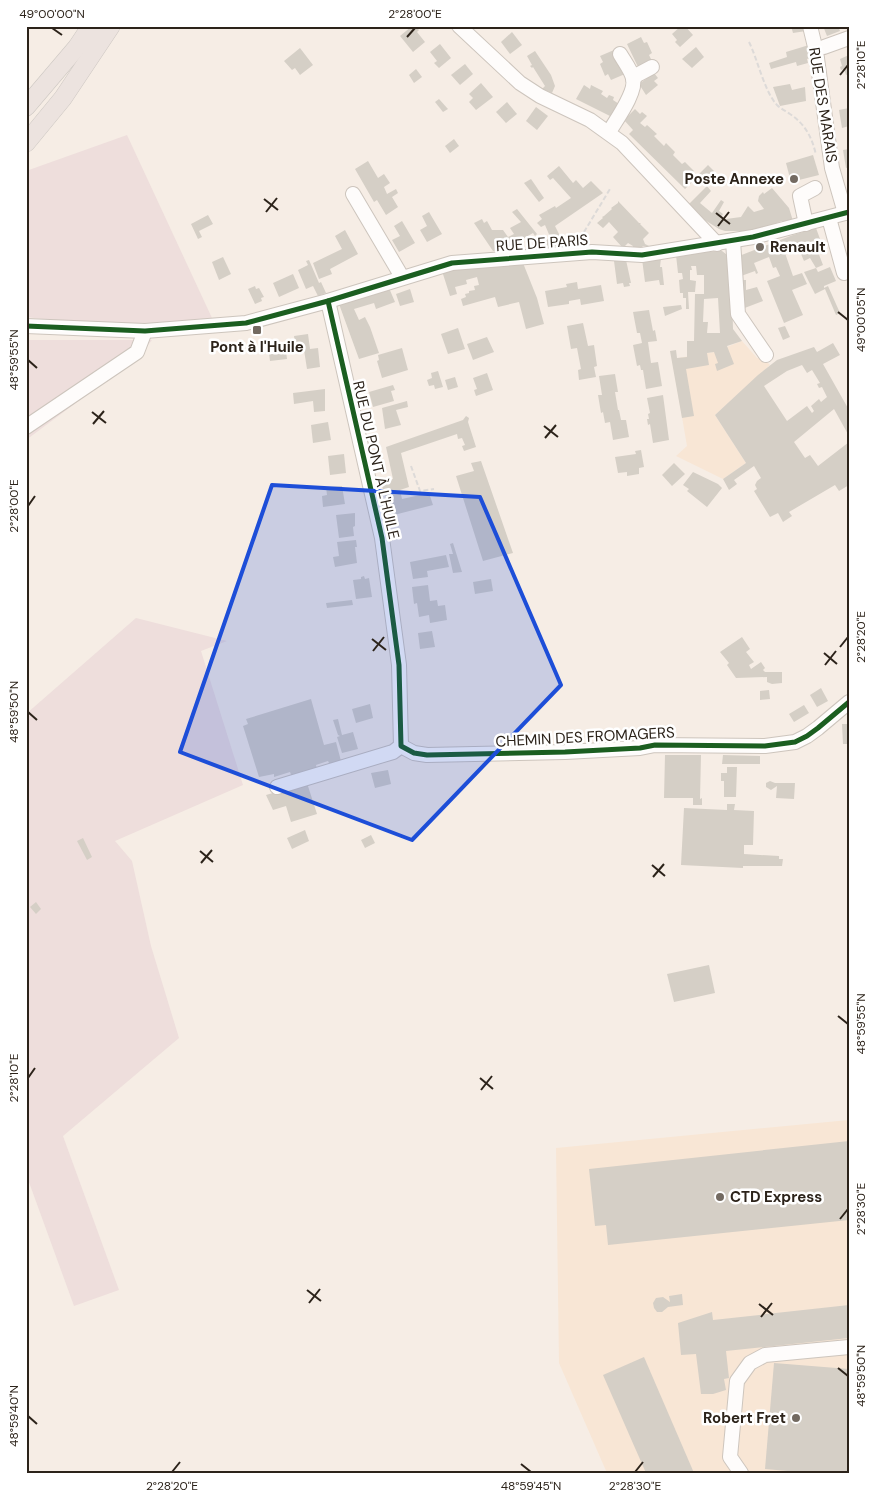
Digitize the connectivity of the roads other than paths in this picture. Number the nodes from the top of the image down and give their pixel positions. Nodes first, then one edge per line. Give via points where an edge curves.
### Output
1 (91, 26) edge
2 (111, 26) edge
3 (459, 26) edge
4 (810, 26) edge
5 (849, 38) edge
6 (824, 48) dead end
7 (620, 54) dead end
8 (652, 67) dead end
9 (633, 79) junction
10 (26, 107) edge
11 (609, 132) junction
12 (26, 143) edge
13 (815, 188) dead end
14 (354, 194) dead end
15 (847, 212) edge
16 (829, 218) junction
17 (806, 224) junction
18 (734, 241) junction
19 (717, 244) junction
20 (844, 273) dead end
21 (402, 277) junction
22 (328, 301) junction
23 (26, 326) edge
24 (145, 331) junction
25 (766, 355) dead end
26 (26, 427) edge
27 (849, 702) edge
28 (401, 746) junction
29 (277, 787) dead end
30 (849, 1347) edge
31 (741, 1473) edge

1 - 10 main road
2 - 12 main road via 63,98
3 - 11 street via 520,83
4 - 15 street, RUE DES MARAIS via 832,168
5 - 6 street
7 - 9 street
8 - 9 street
9 - 11 street via 626,104
11 - 19 street
13 - 17 street via 800,196
14 - 21 street
15 - 16 street, RUE DE PARIS
16 - 17 street, RUE DE PARIS
16 - 20 street
17 - 18 street, RUE DE PARIS
18 - 19 street, RUE DE PARIS
18 - 25 street via 738,314
19 - 21 street, RUE DE PARIS via 642,256 592,252 452,263
21 - 22 street, RUE DE PARIS
22 - 24 street, RUE DE PARIS via 246,323
22 - 28 street, RUE DU PONT À L'HUILE via 382,538 399,665
23 - 24 street, RUE DE PARIS
24 - 26 street via 137,352
27 - 28 street, CHEMIN DES FROMAGERS via 807,736 795,742 765,746 655,745 565,752 427,755
28 - 29 street via 393,752
30 - 31 street via 765,1355 750,1363 737,1381 730,1457

